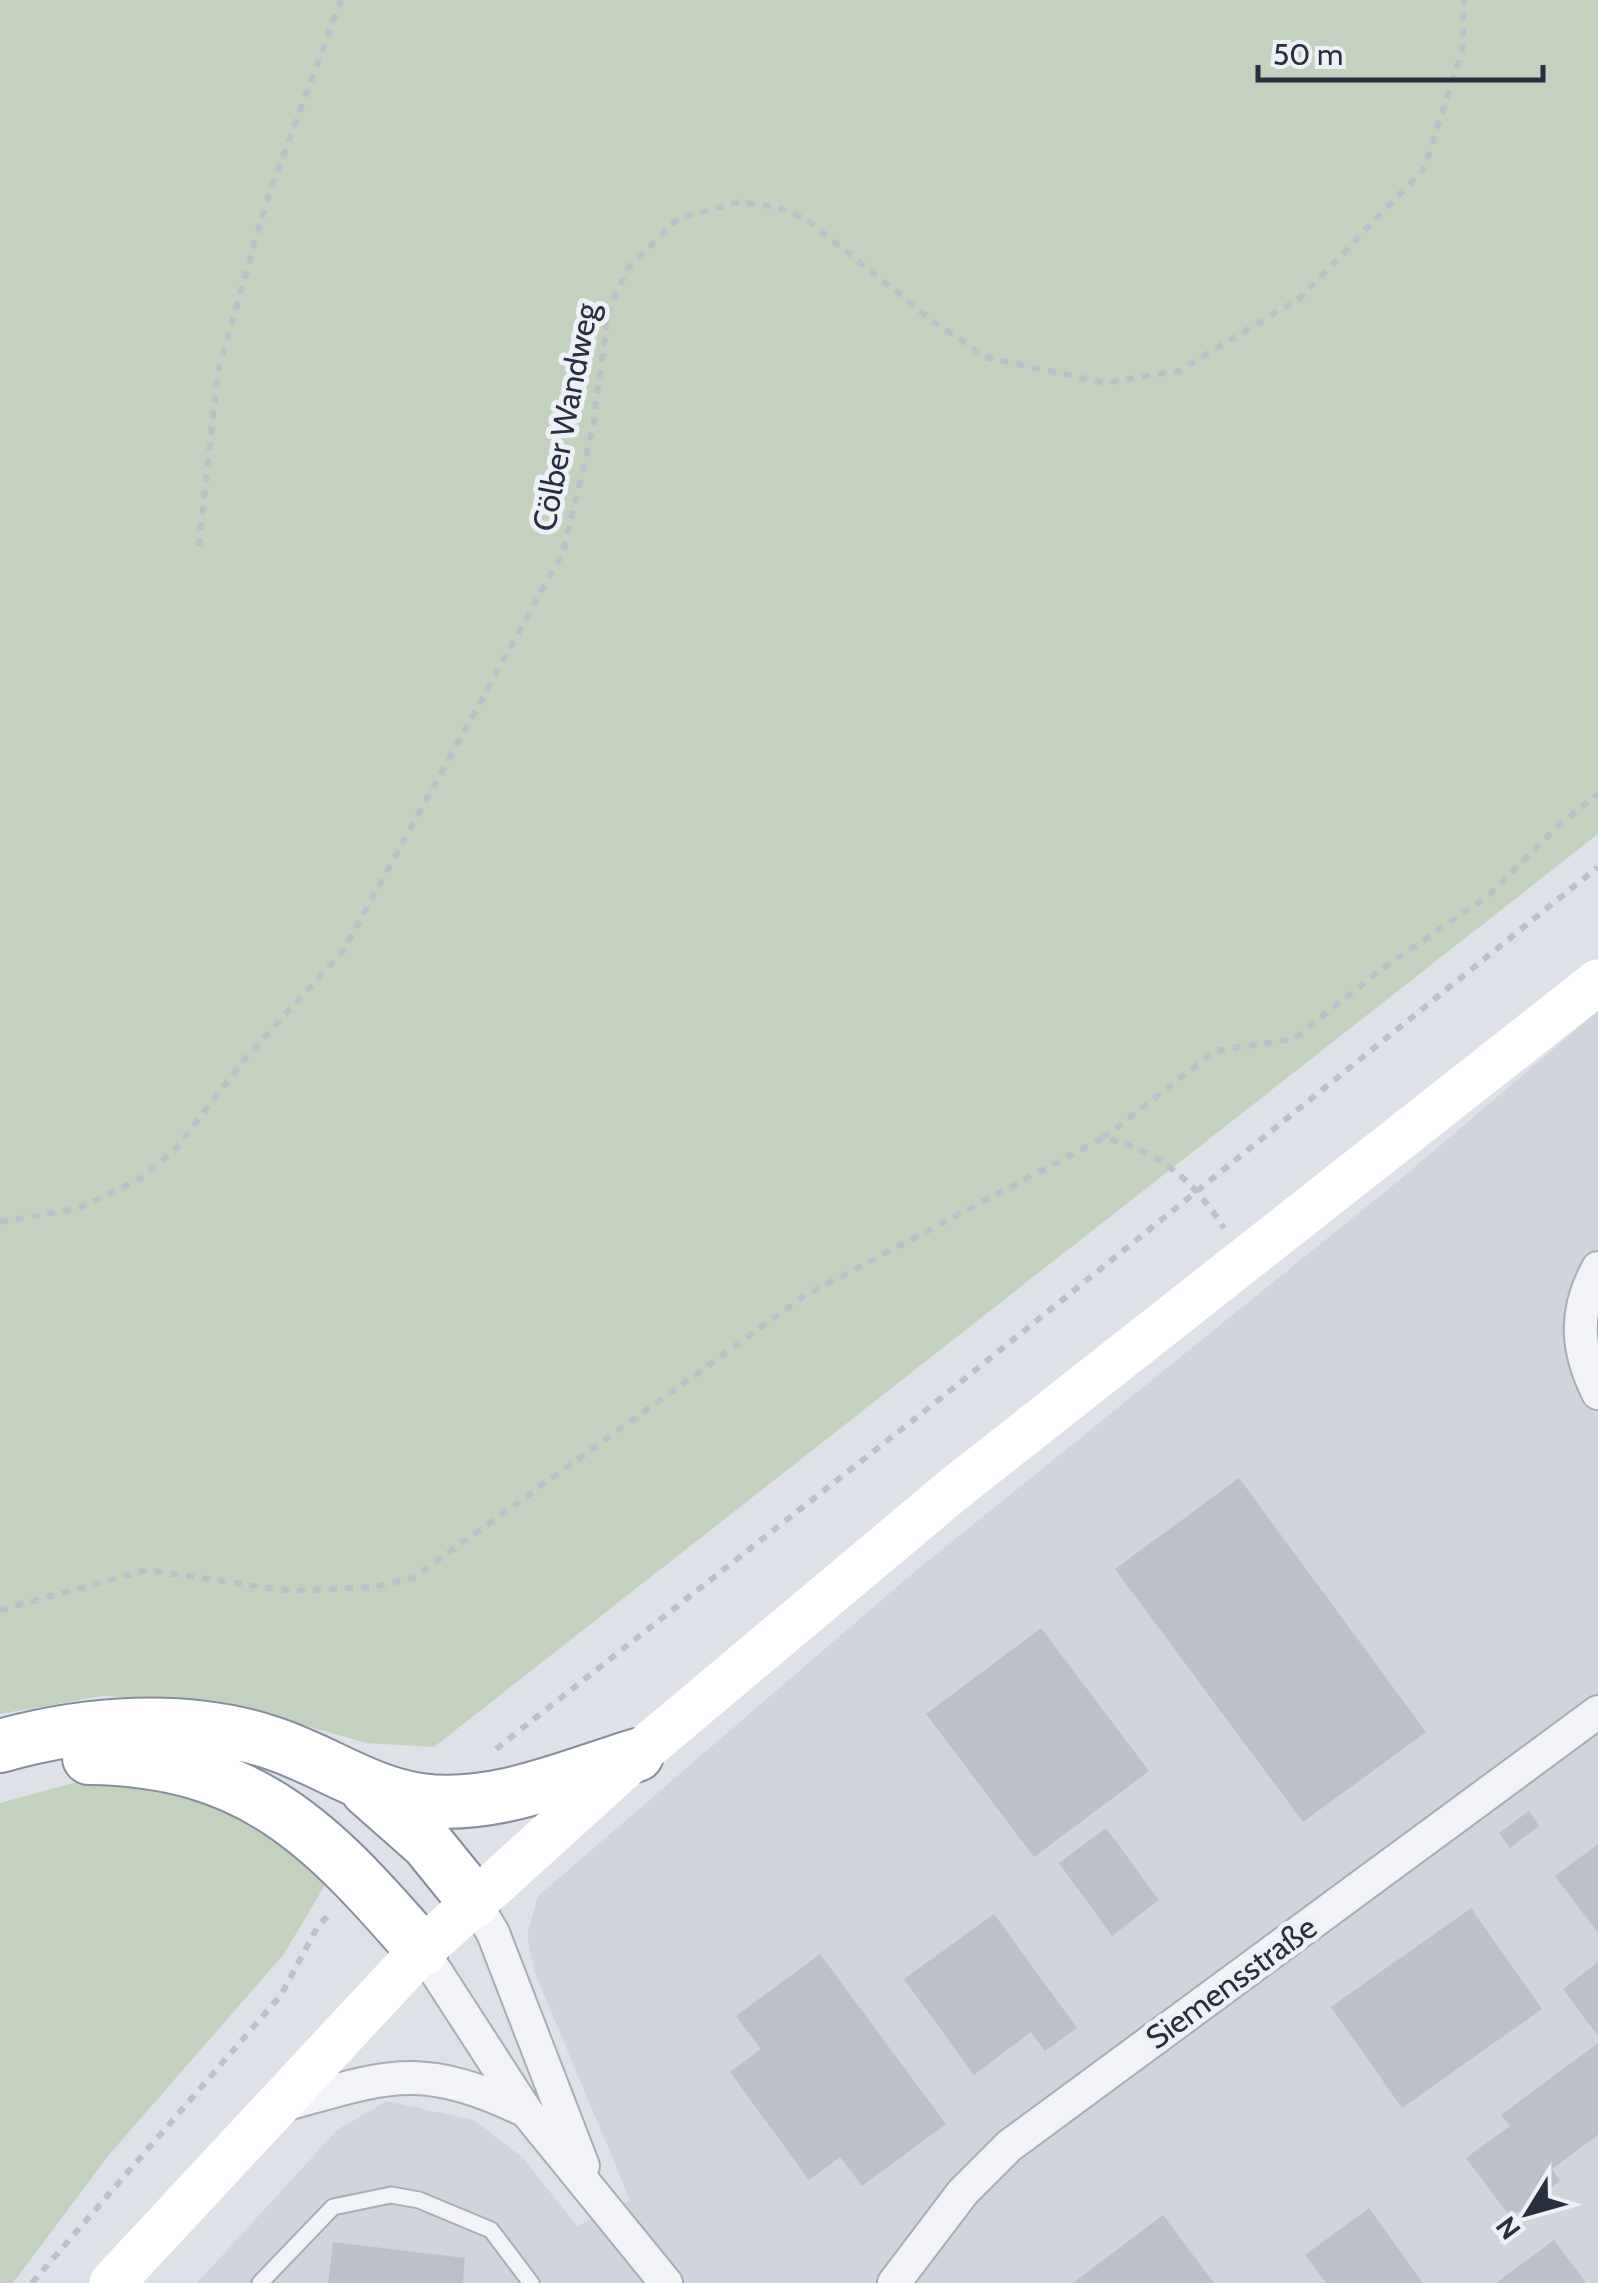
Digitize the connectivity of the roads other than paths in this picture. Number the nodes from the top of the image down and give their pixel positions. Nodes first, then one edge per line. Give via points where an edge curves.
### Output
1 (1598, 982) edge
2 (1598, 1268) edge
3 (1598, 1392) edge
4 (1598, 1712) edge
5 (0, 1746) edge
6 (637, 1756) junction
7 (0, 1776) edge
8 (355, 1780) junction
9 (474, 1901) junction
10 (422, 1950) junction
11 (271, 2108) junction
12 (526, 2112) junction
13 (597, 2203) junction
14 (112, 2283) edge
15 (260, 2283) edge
16 (531, 2283) edge
17 (666, 2283) edge
18 (894, 2283) edge

1 - 6 main road via 954,1489
2 - 3 street via 1584,1292 1578,1327
4 - 18 street, Siemensstraße via 1009,2146 963,2192
5 - 8 highway via 81,1728 221,1730 269,1742
6 - 8 highway via 497,1798 420,1800
6 - 9 main road
7 - 10 highway via 80,1758 150,1762 206,1775 282,1811 316,1836
8 - 9 highway via 427,1843
9 - 10 main road
9 - 13 street via 512,1980
10 - 11 main road
10 - 12 street
11 - 12 street via 392,2076 424,2076 486,2092
11 - 14 main road
12 - 13 street
13 - 17 street
15 - 16 lane via 333,2207 391,2195 491,2230

